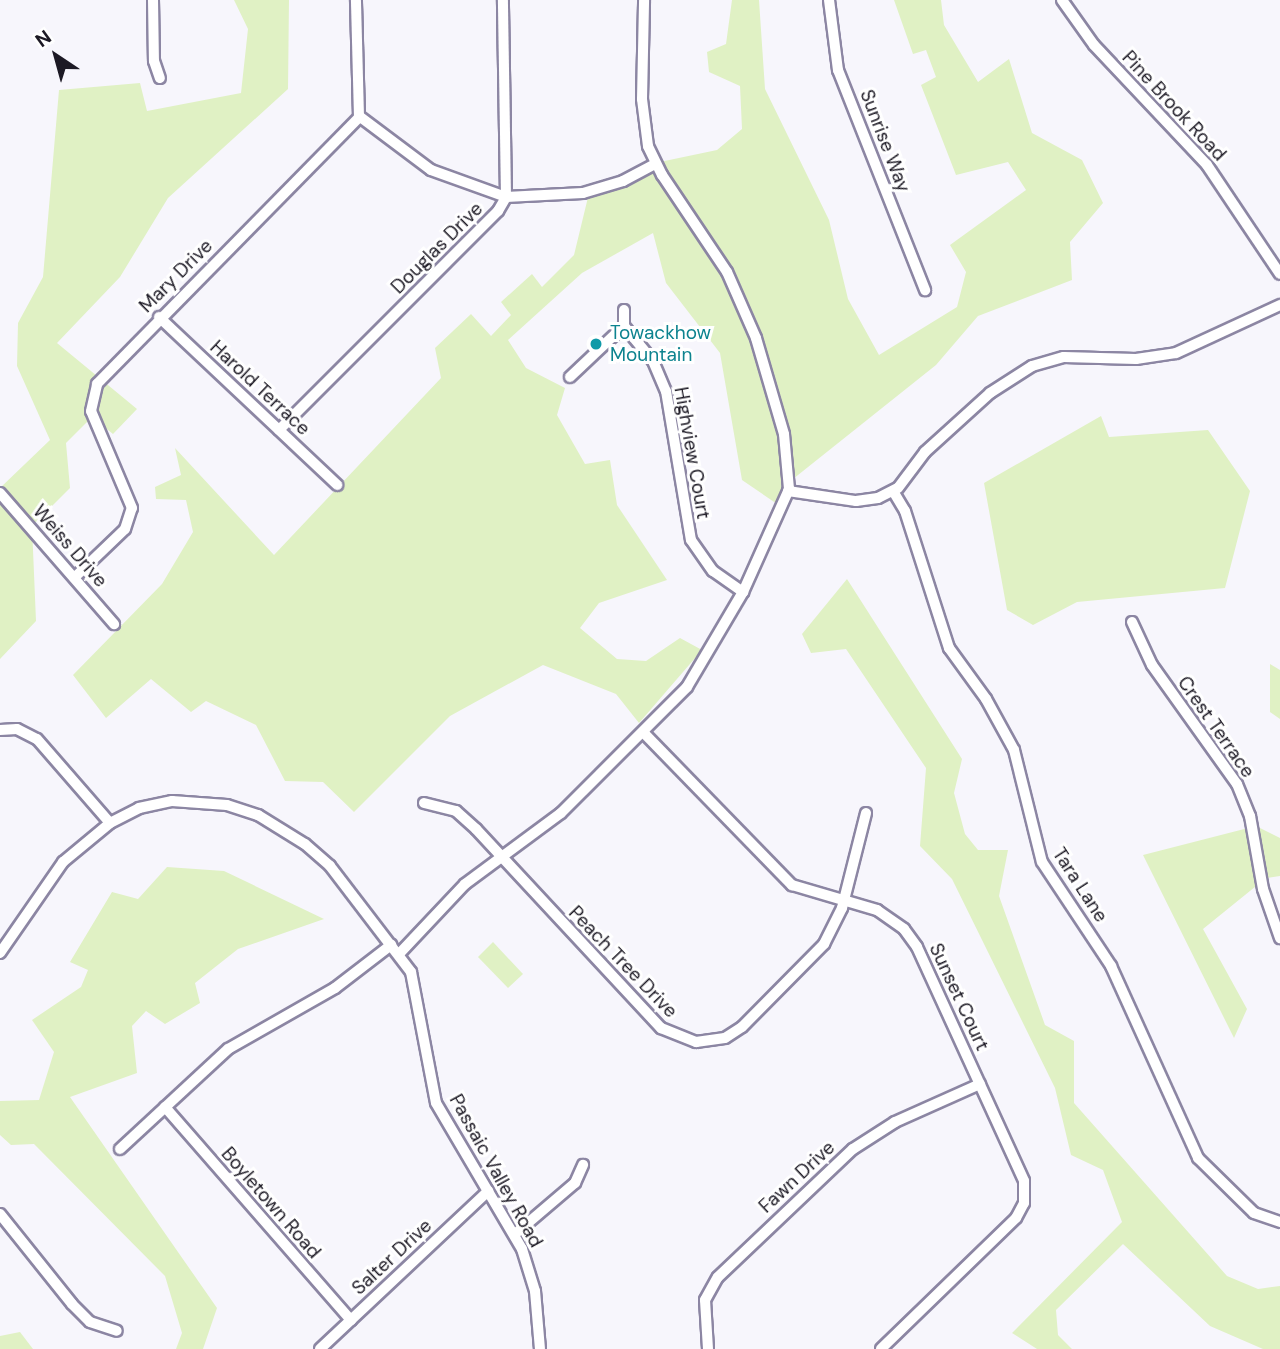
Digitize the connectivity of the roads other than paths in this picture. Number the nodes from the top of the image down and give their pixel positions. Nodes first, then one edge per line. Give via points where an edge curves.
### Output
1 (153, 0) edge
2 (356, 0) edge
3 (503, 0) edge
4 (644, 0) edge
5 (829, 0) edge
6 (1062, 0) edge
7 (160, 78) dead end
8 (359, 116) junction
9 (655, 164) junction
10 (506, 197) junction
11 (1280, 251) edge
12 (1269, 258) junction
13 (1280, 274) edge
14 (925, 290) dead end
15 (1280, 305) edge
16 (624, 310) dead end
17 (159, 317) junction
18 (624, 327) junction
19 (570, 377) dead end
20 (279, 430) junction
21 (337, 485) dead end
22 (788, 491) junction
23 (892, 491) junction
24 (0, 493) edge
25 (75, 577) junction
26 (743, 592) junction
27 (1132, 622) dead end
28 (114, 624) dead end
29 (0, 730) edge
30 (643, 732) junction
31 (424, 803) dead end
32 (866, 813) dead end
33 (110, 823) junction
34 (499, 858) junction
35 (845, 899) junction
36 (1280, 938) edge
37 (391, 945) junction
38 (0, 953) edge
39 (399, 954) junction
40 (980, 1084) junction
41 (165, 1107) junction
42 (120, 1149) dead end
43 (583, 1165) dead end
44 (488, 1191) junction
45 (0, 1214) edge
46 (1280, 1222) edge
47 (515, 1234) junction
48 (351, 1320) junction
49 (117, 1331) dead end
50 (320, 1349) edge
51 (540, 1349) edge
52 (708, 1349) edge
53 (881, 1349) edge

1 - 7 street via 154,61
2 - 8 street
3 - 10 street, Douglas Drive
4 - 9 street via 642,99
5 - 14 street, Sunrise Way via 838,70
6 - 12 street, Pine Brook Road via 1094,45 1207,165
8 - 10 street via 431,170
8 - 17 street, Mary Drive
9 - 10 street via 603,189
9 - 22 street via 713,248 757,338 785,434
10 - 20 street, Douglas Drive via 498,211
11 - 12 street
12 - 13 street, Pine Brook Road
15 - 23 street via 1176,353 1136,359 1064,357 1032,366 990,393 925,453
16 - 18 street
17 - 20 street, Harold Terrace
17 - 25 street, Mary Drive via 103,375 92,394 91,411 132,508 125,528
18 - 19 street
18 - 26 street, Highview Court via 653,361 666,391 691,540 713,571
20 - 21 street, Harold Terrace
22 - 23 street via 856,500
22 - 26 street
23 - 46 street, Tara Lane via 910,524 949,648 986,699 1014,750 1039,855 1111,966 1198,1158 1254,1213
24 - 25 street, Weiss Drive
25 - 28 street, Weiss Drive
26 - 30 street via 700,670
27 - 36 street, Crest Terrace via 1152,665 1237,784 1250,816 1263,889
29 - 33 street via 18,729 37,739
30 - 34 street via 561,813
30 - 35 street, Sunset Court via 792,885
31 - 34 street, Peach Tree Drive via 456,811
32 - 35 street, Peach Tree Drive
33 - 37 street, Passaic Valley Road via 139,808 172,801 227,805 258,815 318,855
33 - 38 street, Passaic Valley Road via 56,870
34 - 35 street, Peach Tree Drive via 661,1028 696,1042 725,1038 743,1027 799,974 833,930
34 - 39 street via 465,884
35 - 40 street, Sunset Court via 887,915 911,937
37 - 39 street, Passaic Valley Road
37 - 41 street via 323,996 228,1049
39 - 44 street, Passaic Valley Road via 418,993 436,1103
40 - 52 street, Fawn Drive via 895,1122 853,1149 718,1277 705,1300
40 - 53 street, Sunset Court via 1024,1181 1022,1208 997,1238
41 - 42 street
41 - 48 street, Boyletown Road
43 - 47 street via 575,1183
44 - 47 street, Passaic Valley Road
44 - 48 street, Salter Drive
45 - 49 street via 72,1304 96,1325
47 - 51 street, Passaic Valley Road via 535,1291
48 - 50 street, Salter Drive

